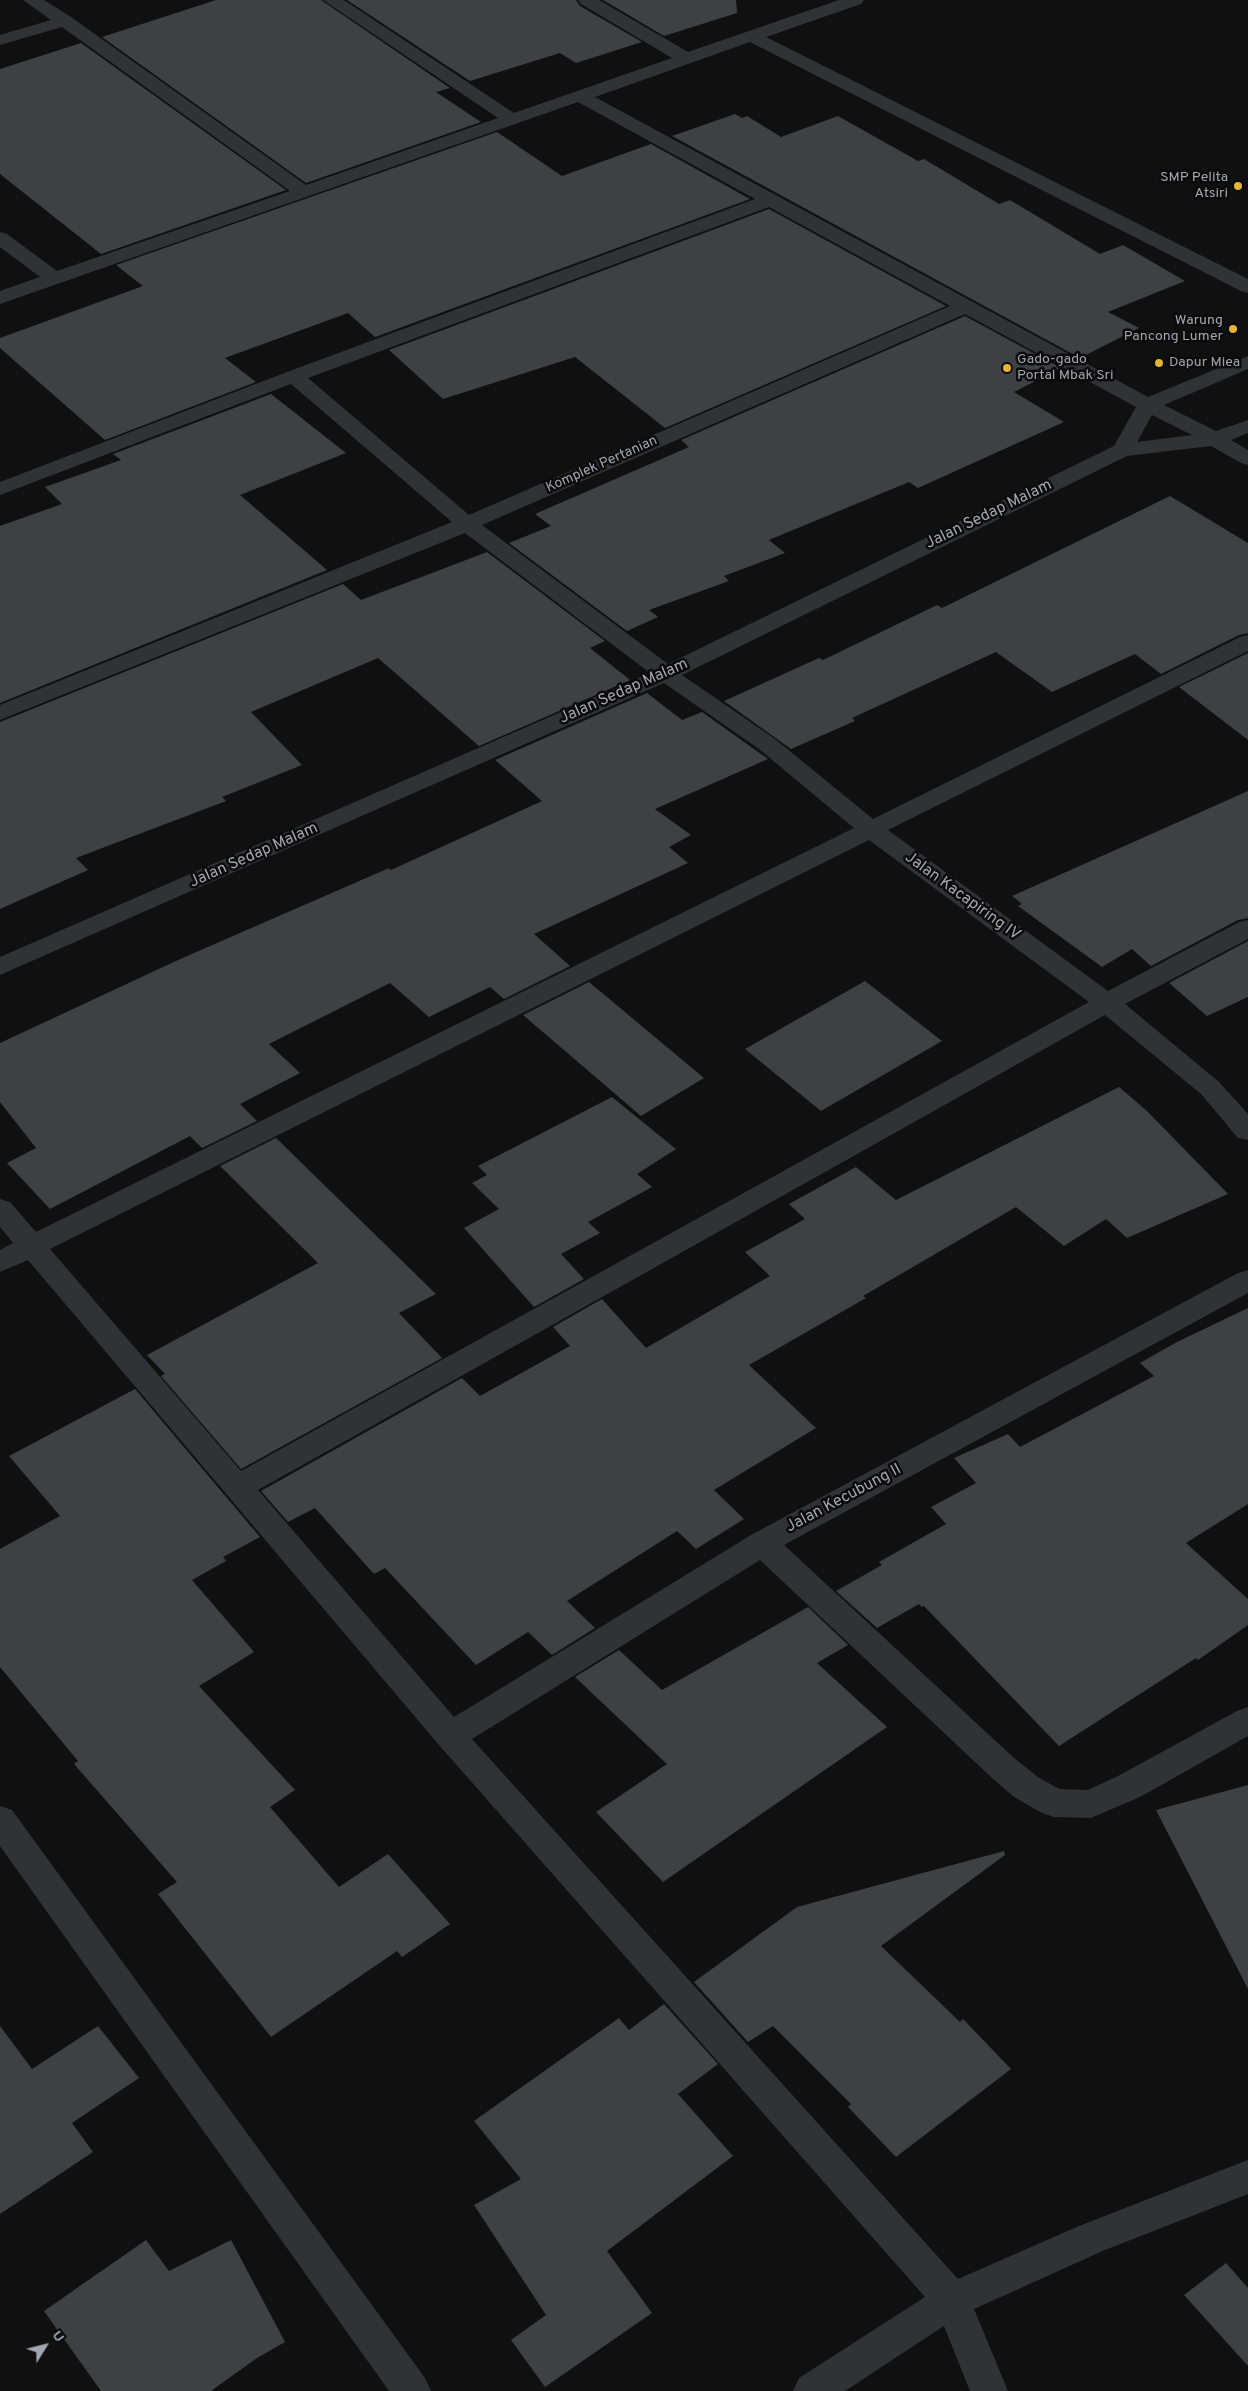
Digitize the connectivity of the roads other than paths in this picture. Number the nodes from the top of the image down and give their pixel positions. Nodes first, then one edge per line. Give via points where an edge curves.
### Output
1 (32, 0) edge
2 (332, 0) edge
3 (587, 0) edge
4 (855, 0) edge
5 (65, 21) junction
6 (751, 36) junction
7 (0, 40) edge
8 (686, 59) junction
9 (580, 96) junction
10 (511, 119) junction
11 (304, 192) junction
12 (772, 199) junction
13 (0, 238) edge
14 (55, 279) junction
15 (1248, 287) edge
16 (0, 298) edge
17 (966, 306) junction
18 (1248, 362) edge
19 (294, 376) junction
20 (1147, 405) junction
21 (1248, 426) edge
22 (1215, 439) junction
23 (1122, 450) junction
24 (1248, 459) edge
25 (0, 489) edge
26 (467, 524) junction
27 (1248, 642) edge
28 (666, 674) junction
29 (0, 713) edge
30 (872, 830) junction
31 (1248, 928) edge
32 (0, 967) edge
33 (1107, 1003) junction
34 (1248, 1131) edge
35 (0, 1209) edge
36 (32, 1245) junction
37 (0, 1262) edge
38 (1248, 1280) edge
39 (238, 1487) junction
40 (762, 1544) junction
41 (1248, 1720) edge
42 (450, 1736) junction
43 (0, 1820) edge
44 (1248, 2177) edge
45 (952, 2300) junction
46 (412, 2391) edge
47 (812, 2391) edge
48 (989, 2391) edge

1 - 5 street
2 - 10 street
3 - 8 street
4 - 6 street
5 - 7 street
5 - 11 street
6 - 8 street
6 - 15 street
8 - 9 street
9 - 10 street
9 - 12 street
10 - 11 street
11 - 14 street
12 - 17 street
12 - 19 street
13 - 14 street
14 - 16 street
17 - 20 street
17 - 26 street, Komplek Pertanian
18 - 20 street
19 - 25 street
19 - 26 street
20 - 22 street
20 - 23 street
21 - 22 street, Jalan Sedap Malam
22 - 23 street, Jalan Sedap Malam
22 - 24 street
23 - 28 street, Jalan Sedap Malam
26 - 28 street
26 - 29 street, Komplek Pertanian
27 - 30 street
28 - 30 street, Jalan Kacapiring IV via 767,744
28 - 32 street, Jalan Sedap Malam
30 - 33 street, Jalan Kacapiring IV
30 - 36 street
31 - 33 street
33 - 34 street, Jalan Kacapiring IV via 1210,1088
33 - 39 street
35 - 36 street
36 - 37 street
36 - 39 street
38 - 40 street, Jalan Kecubung II
39 - 42 street
40 - 41 street via 1003,1768 1026,1788 1054,1803 1091,1804 1130,1786
40 - 42 street, Jalan Kecubung II
42 - 45 street
43 - 46 street
44 - 45 street via 1092,2238
45 - 47 street
45 - 48 street

